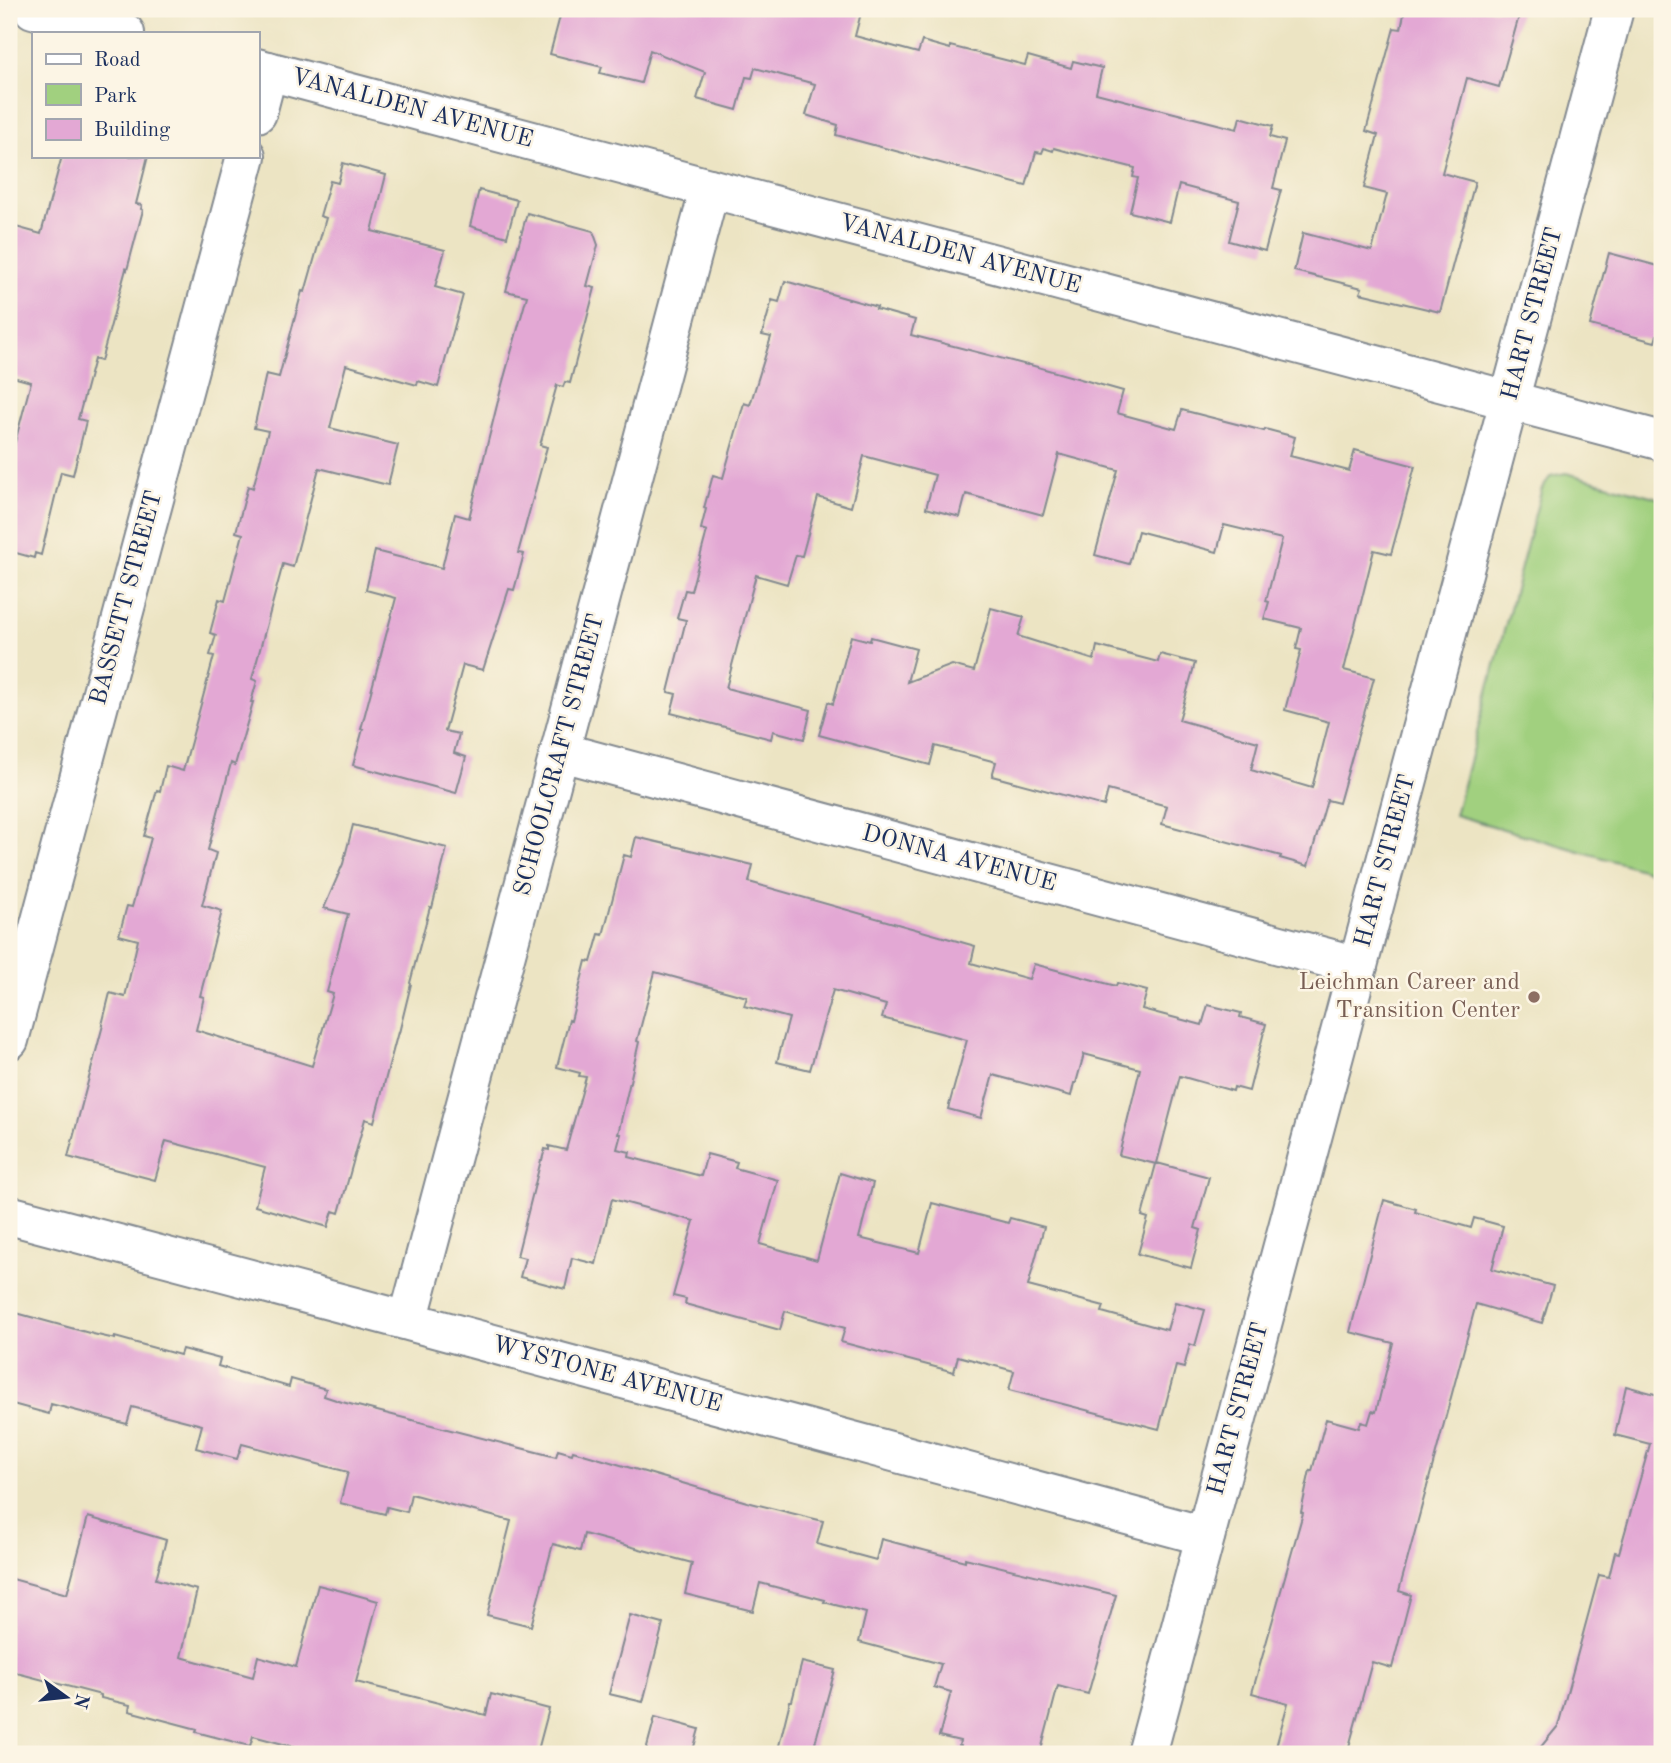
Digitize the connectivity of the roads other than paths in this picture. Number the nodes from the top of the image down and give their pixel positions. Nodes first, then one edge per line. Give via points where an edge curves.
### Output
1 (33, 9) edge
2 (1614, 9) edge
3 (121, 32) edge
4 (263, 70) edge
5 (259, 99) edge
6 (245, 158) edge
7 (710, 188) junction
8 (1510, 401) junction
9 (1662, 442) edge
10 (561, 752) junction
11 (1358, 966) junction
12 (9, 1040) edge
13 (9, 1215) edge
14 (408, 1321) junction
15 (1205, 1535) junction
16 (1147, 1754) edge

1 - 3 street
2 - 8 street, HART STREET
4 - 5 street
4 - 7 street, VANALDEN AVENUE
6 - 12 street, BASSETT STREET
7 - 8 street, VANALDEN AVENUE
7 - 10 street, SCHOOLCRAFT STREET
8 - 9 street, VANALDEN AVENUE
8 - 11 street, HART STREET
10 - 11 street, DONNA AVENUE
10 - 14 street, SCHOOLCRAFT STREET
11 - 15 street, HART STREET
13 - 14 street, WYSTONE AVENUE
14 - 15 street, WYSTONE AVENUE
15 - 16 street, HART STREET

